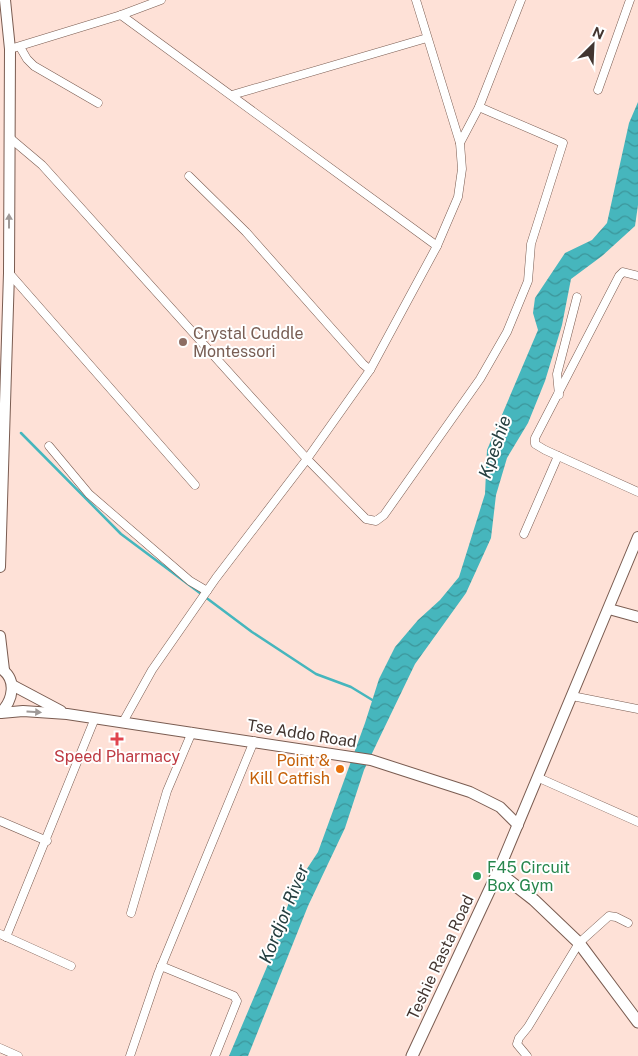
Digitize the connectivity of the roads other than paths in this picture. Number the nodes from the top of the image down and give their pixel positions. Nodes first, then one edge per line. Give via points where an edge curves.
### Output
1 (4, 0) edge
2 (416, 0) edge
3 (520, 0) edge
4 (630, 0) edge
5 (157, 1) edge
6 (122, 15) junction
7 (428, 38) junction
8 (15, 48) junction
9 (598, 90) dead end
10 (232, 95) junction
11 (98, 103) dead end
12 (480, 107) junction
13 (10, 138) junction
14 (460, 144) junction
15 (189, 176) dead end
16 (437, 246) junction
17 (8, 273) junction
18 (638, 276) edge
19 (578, 297) dead end
20 (370, 370) junction
21 (559, 395) junction
22 (49, 446) dead end
23 (558, 456) junction
24 (306, 459) junction
25 (195, 485) dead end
26 (638, 492) edge
27 (524, 534) dead end
28 (638, 537) edge
29 (0, 567) edge
30 (206, 591) junction
31 (608, 609) junction
32 (638, 617) edge
33 (0, 636) edge
34 (2, 669) edge
35 (12, 685) junction
36 (572, 696) junction
37 (638, 709) edge
38 (0, 713) edge
39 (67, 714) junction
40 (95, 718) junction
41 (123, 722) junction
42 (192, 732) junction
43 (254, 741) junction
44 (539, 778) junction
45 (0, 821) edge
46 (638, 822) edge
47 (518, 825) junction
48 (47, 842) junction
49 (498, 872) junction
50 (132, 913) dead end
51 (628, 923) dead end
52 (3, 935) edge
53 (579, 943) junction
54 (71, 966) dead end
55 (161, 966) junction
56 (638, 1022) edge
57 (0, 1048) edge
58 (18, 1056) edge
59 (130, 1056) edge
60 (216, 1056) edge
61 (412, 1056) edge
62 (527, 1056) edge

1 - 8 street
2 - 7 street
3 - 12 street
4 - 9 street
5 - 6 street
6 - 8 street
6 - 10 street
7 - 10 street
7 - 14 street
8 - 11 street via 34,66
8 - 13 street
10 - 16 street
12 - 14 street
12 - 24 street via 563,142 531,244 528,281 507,332 428,456 376,521 366,519
17 -> 13 street
13 - 24 street via 42,164
14 - 16 street via 462,169 458,197
15 - 20 street via 246,232
16 - 20 street
17 - 25 street
17 - 29 street
18 - 21 street via 623,272 619,276
19 - 21 street via 557,374
20 - 24 street
21 - 23 street via 535,438 535,444
22 - 30 street via 88,494
23 - 26 street
23 - 27 street
24 - 30 street
28 - 31 street
30 - 41 street via 152,670
31 - 32 street
31 - 36 street
33 - 34 street
34 - 35 street
35 - 38 street via 8,705
35 - 39 street, Tse Addo Road
36 - 37 street
36 - 44 street
38 -> 39 street, Tse Addo Road
39 - 40 street, Tse Addo Road
40 - 41 street, Tse Addo Road
40 - 48 street
41 - 42 street, Tse Addo Road
42 - 43 street, Tse Addo Road
42 - 50 street via 167,790
43 - 47 street, Tse Addo Road via 337,753 406,770 489,801
43 - 55 street
44 - 46 street
44 - 47 street
45 - 48 street
47 - 49 street
48 - 52 street
49 - 53 main road via 534,900
49 - 61 main road, Teshie Rasta Road
51 - 53 street via 609,916
52 - 54 street
53 - 56 main road
53 - 62 street via 519,1038 517,1044
55 - 59 street
55 - 60 street via 234,996 237,1001
57 - 58 street

